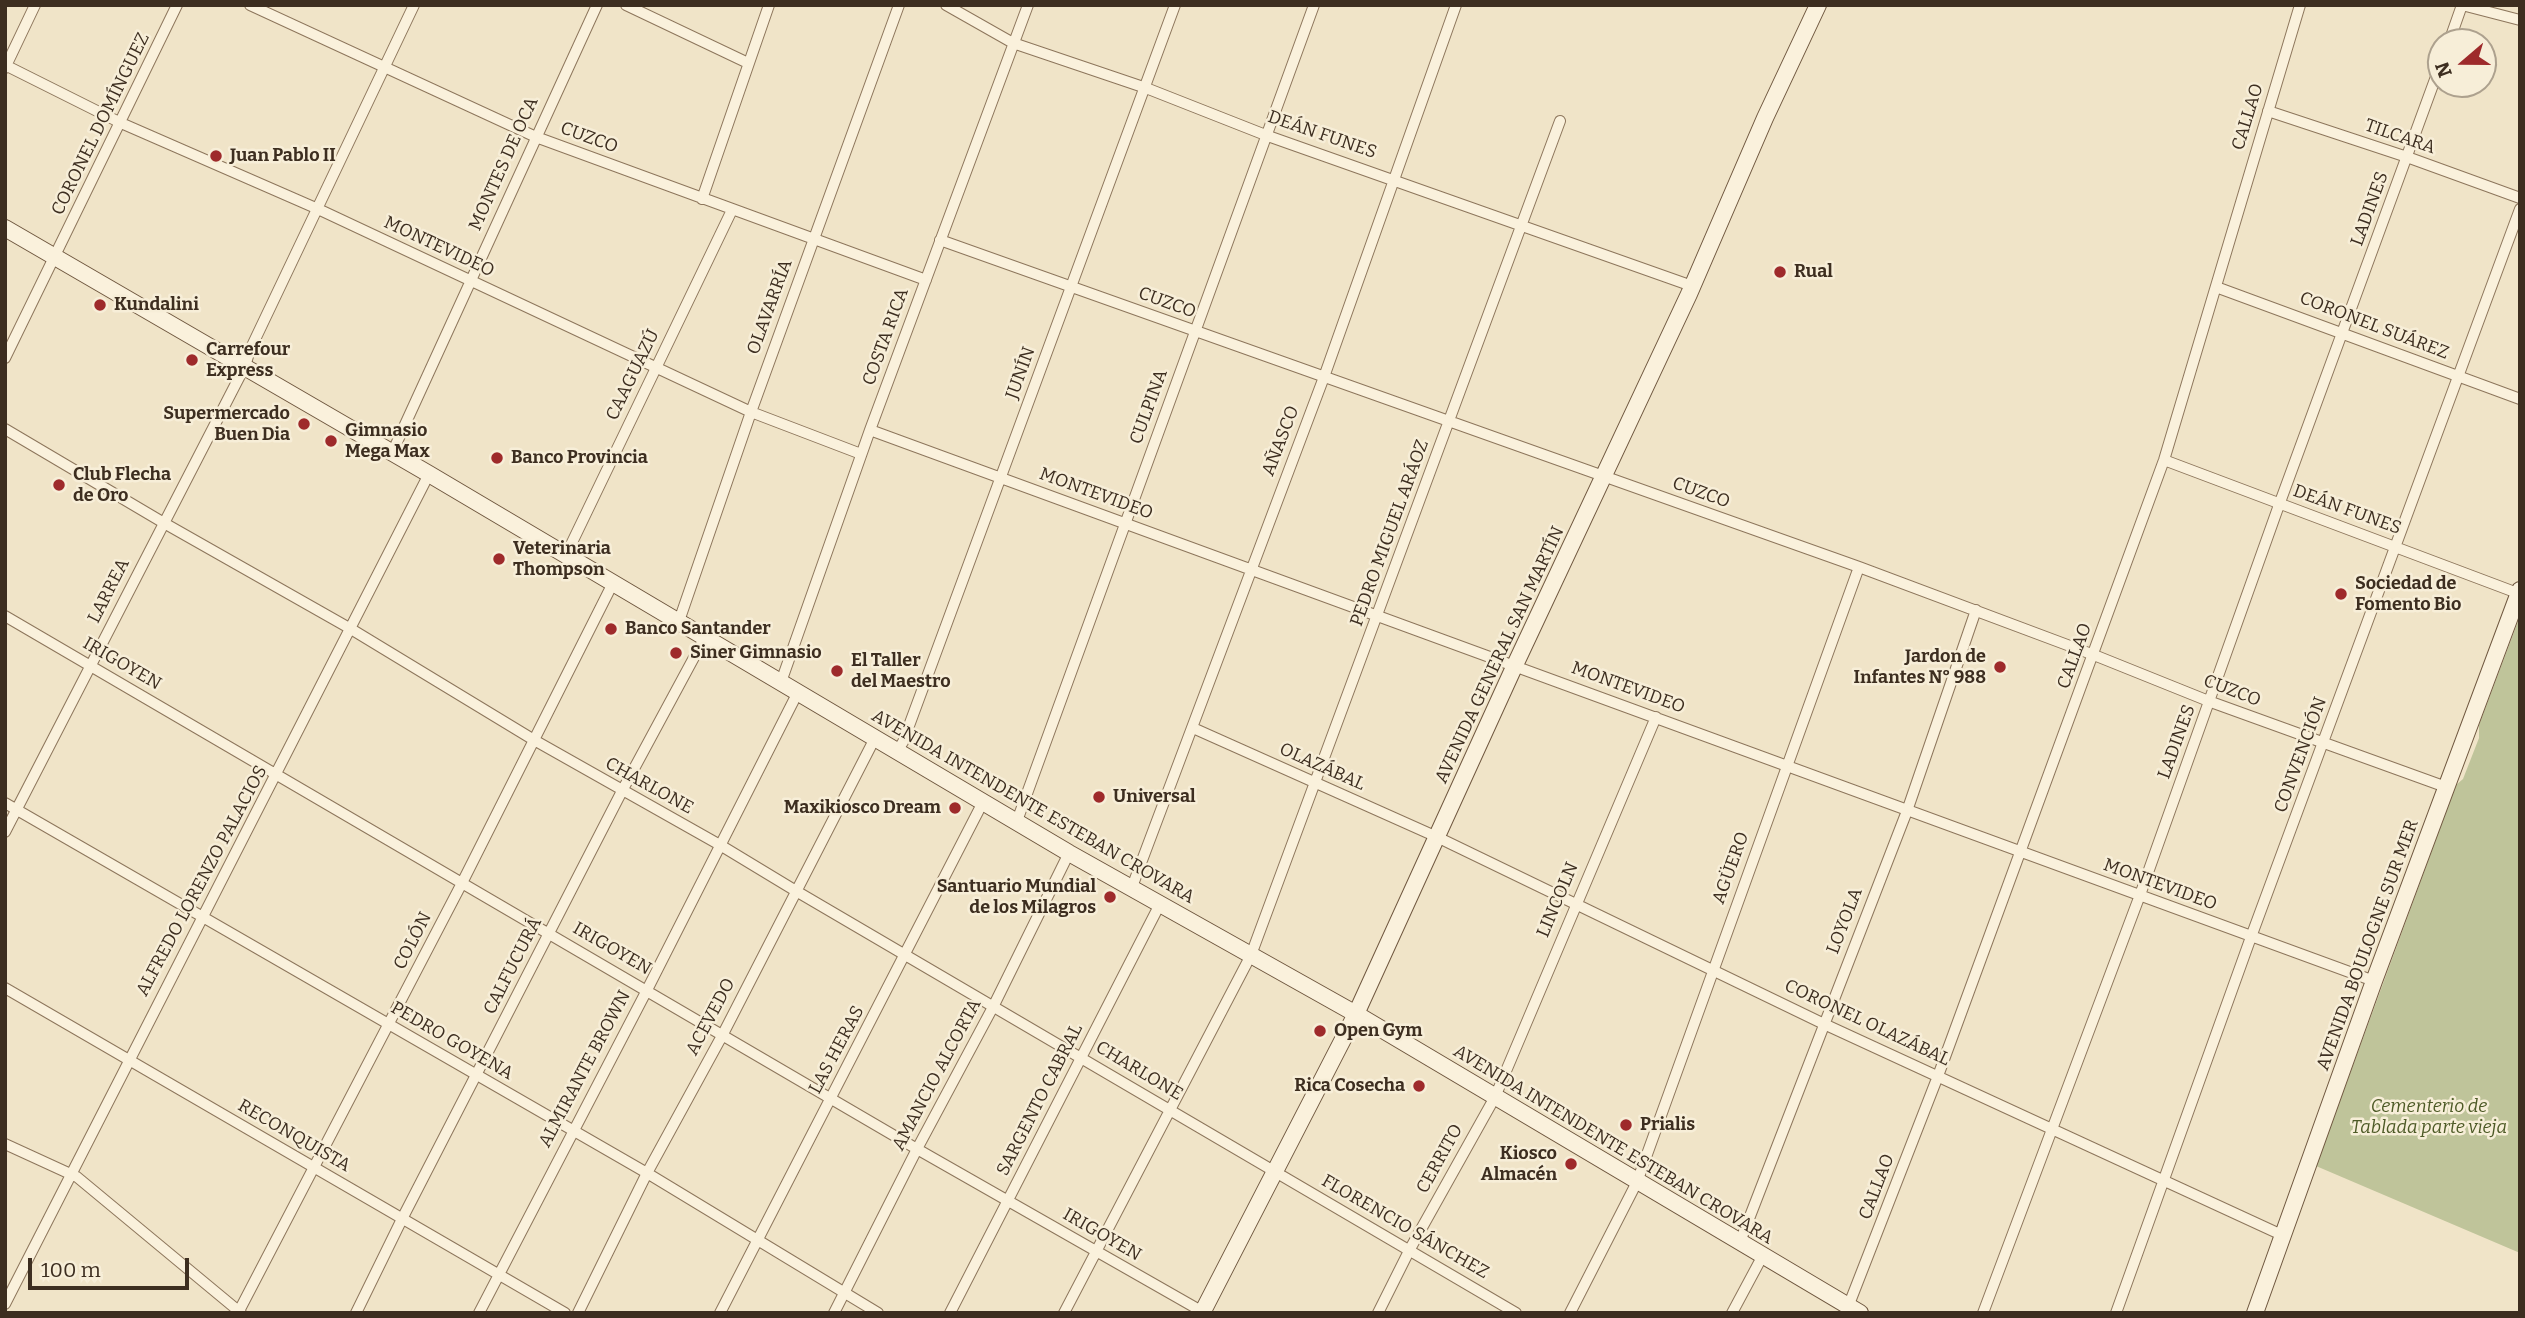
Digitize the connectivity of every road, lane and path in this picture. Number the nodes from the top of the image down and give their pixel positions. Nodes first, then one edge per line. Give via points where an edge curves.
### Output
1 (35, 5) edge
2 (177, 5) edge
3 (250, 5) edge
4 (414, 5) edge
5 (597, 5) edge
6 (626, 5) edge
7 (769, 5) edge
8 (899, 5) edge
9 (946, 5) edge
10 (1028, 5) edge
11 (1175, 5) edge
12 (1314, 5) edge
13 (1456, 5) edge
14 (1818, 5) edge
15 (2300, 5) edge
16 (2462, 5) edge
17 (2520, 20) edge
18 (2454, 28) edge
19 (1013, 43) junction
20 (748, 63) junction
21 (6, 66) edge
22 (385, 69) junction
23 (1146, 88) junction
24 (2428, 98) edge
25 (2268, 111) junction
26 (1560, 121) dead end
27 (121, 123) junction
28 (1268, 136) junction
29 (536, 137) junction
30 (2407, 157) junction
31 (1395, 179) junction
32 (2520, 198) edge
33 (702, 199) junction
34 (318, 209) junction
35 (2520, 209) edge
36 (732, 210) junction
37 (1522, 226) junction
38 (5, 228) edge
39 (814, 239) junction
40 (940, 240) junction
41 (55, 257) junction
42 (926, 279) junction
43 (471, 282) junction
44 (1692, 286) junction
45 (1072, 287) junction
46 (2216, 287) junction
47 (1195, 332) junction
48 (2343, 332) junction
49 (5, 358) edge
50 (245, 366) junction
51 (655, 369) junction
52 (2458, 376) junction
53 (1324, 377) junction
54 (2520, 399) edge
55 (751, 412) junction
56 (1449, 420) junction
57 (5, 429) edge
58 (870, 430) junction
59 (392, 453) junction
60 (861, 454) junction
61 (2164, 460) junction
62 (429, 474) junction
63 (1604, 477) junction
64 (1001, 478) junction
65 (2279, 505) junction
66 (164, 523) junction
67 (1125, 523) junction
68 (2396, 547) junction
69 (566, 555) junction
70 (1859, 568) junction
71 (1251, 569) junction
72 (613, 583) junction
73 (2519, 593) edge
74 (1976, 610) junction
75 (5, 615) edge
76 (1379, 616) junction
77 (679, 621) junction
78 (351, 629) junction
79 (705, 638) junction
80 (2094, 655) junction
81 (1515, 665) junction
82 (90, 666) junction
83 (781, 682) junction
84 (798, 692) junction
85 (2211, 702) junction
86 (1656, 717) junction
87 (1192, 728) junction
88 (875, 738) junction
89 (534, 740) junction
90 (2324, 744) junction
91 (897, 751) junction
92 (1788, 767) junction
93 (278, 774) junction
94 (1316, 784) junction
95 (2446, 787) junction
96 (622, 791) junction
97 (983, 802) junction
98 (5, 803) edge
99 (17, 809) junction
100 (1907, 811) junction
101 (1017, 821) junction
102 (5, 832) edge
103 (1437, 837) junction
104 (720, 845) junction
105 (2020, 852) junction
106 (1069, 853) junction
107 (462, 883) junction
108 (1132, 887) junction
109 (796, 891) junction
110 (2140, 895) junction
111 (1575, 903) junction
112 (1160, 904) junction
113 (203, 917) junction
114 (550, 934) junction
115 (2251, 937) junction
116 (906, 954) junction
117 (1251, 955) junction
118 (1712, 968) junction
119 (2374, 981) junction
120 (5, 988) edge
121 (647, 990) junction
122 (993, 1007) junction
123 (1356, 1014) junction
124 (389, 1024) junction
125 (1824, 1024) junction
126 (723, 1034) junction
127 (1082, 1057) junction
128 (129, 1059) junction
129 (476, 1076) junction
130 (1938, 1076) junction
131 (1495, 1097) junction
132 (831, 1098) junction
133 (1169, 1109) junction
134 (2052, 1129) junction
135 (572, 1130) junction
136 (5, 1144) edge
137 (917, 1149) junction
138 (314, 1168) junction
139 (1276, 1172) junction
140 (72, 1173) junction
141 (647, 1173) junction
142 (1637, 1182) junction
143 (2163, 1182) junction
144 (1007, 1200) junction
145 (402, 1219) junction
146 (2284, 1236) junction
147 (758, 1241) junction
148 (1740, 1242) junction
149 (1410, 1250) junction
150 (1096, 1252) junction
151 (1762, 1257) junction
152 (500, 1273) junction
153 (845, 1294) junction
154 (5, 1304) edge
155 (1854, 1310) edge
156 (240, 1312) edge
157 (1203, 1312) edge
158 (356, 1313) edge
159 (479, 1313) edge
160 (565, 1313) edge
161 (578, 1313) edge
162 (720, 1313) edge
163 (834, 1313) edge
164 (878, 1313) edge
165 (950, 1313) edge
166 (1064, 1313) edge
167 (1378, 1313) edge
168 (1516, 1313) edge
169 (1570, 1313) edge
170 (1731, 1313) edge
171 (1983, 1313) edge
172 (2116, 1313) edge
173 (2255, 1313) edge

1 - 21 street
2 - 27 street, CORONEL DOMÍNGUEZ
3 - 22 street, CUZCO
4 - 22 street, LARREA
5 - 29 street, MONTES DE OCA
6 - 20 street
7 - 20 street
8 - 39 street, OLAVARRÍA
9 - 19 street, DEÁN FUNES
10 - 19 street, COSTA RICA
11 - 23 street, JUNÍN
12 - 28 street, CULPINA
13 - 31 street, AÑASCO
14 - 44 main road, AVENIDA GENERAL SAN MARTÍN
15 - 25 street, CALLAO
16 - 17 street
16 - 18 street
19 - 23 street, DEÁN FUNES
19 - 40 street, COSTA RICA
20 - 33 street
21 - 27 street, MONTEVIDEO
22 - 29 street, CUZCO
22 - 34 street, LARREA
23 - 28 street, DEÁN FUNES
23 - 45 street, JUNÍN
24 - 30 street, LADINES
25 - 30 street, TILCARA
25 - 46 street, CALLAO
26 - 37 street, PEDRO MIGUEL ARÁOZ
27 - 34 street, MONTEVIDEO
27 - 41 street, CORONEL DOMÍNGUEZ
28 - 31 street, DEÁN FUNES
28 - 47 street, CULPINA
29 - 33 street, CUZCO
29 - 43 street, MONTES DE OCA
30 - 32 street, TILCARA
30 - 48 street, LADINES
31 - 37 street, DEÁN FUNES
31 - 53 street, AÑASCO
33 - 36 street, CUZCO
34 - 43 street, MONTEVIDEO
34 - 50 street, LARREA
35 - 52 street, CONVENCIÓN
36 - 39 street, CUZCO
36 - 51 street, CAAGUAZÚ
37 - 44 street, DEÁN FUNES
37 - 56 street, PEDRO MIGUEL ARÁOZ
38 - 41 main road, AVENIDA INTENDENTE ESTEBAN CROVARA
39 - 42 street, CUZCO
39 - 55 street, OLAVARRÍA
40 - 42 street, COSTA RICA
40 - 45 street, CUZCO
41 - 49 street, CORONEL DOMÍNGUEZ
41 - 50 main road, AVENIDA INTENDENTE ESTEBAN CROVARA
42 - 58 street, COSTA RICA
43 - 51 street, MONTEVIDEO
43 - 59 street, MONTES DE OCA
44 - 63 main road, AVENIDA GENERAL SAN MARTÍN
45 - 47 street, CUZCO
45 - 64 street, JUNÍN
46 - 48 street, CORONEL SUÁREZ
46 - 61 street, CALLAO
47 - 53 street, CUZCO
47 - 67 street, CULPINA
48 - 52 street, CORONEL SUÁREZ
48 - 65 street, LADINES
50 - 59 main road, AVENIDA INTENDENTE ESTEBAN CROVARA
50 - 66 street, LARREA
51 - 55 street, MONTEVIDEO
51 - 69 street, CAAGUAZÚ
52 - 54 street, CORONEL SUÁREZ
52 - 68 street, CONVENCIÓN
53 - 56 street, CUZCO
53 - 71 street, AÑASCO
55 - 60 street, MONTEVIDEO
55 - 77 street, OLAVARRÍA
56 - 63 street, CUZCO
56 - 76 street, PEDRO MIGUEL ARÁOZ
57 - 66 street, CHARLONE
58 - 60 street, COSTA RICA
58 - 64 street, MONTEVIDEO
59 - 62 main road, AVENIDA INTENDENTE ESTEBAN CROVARA
60 - 83 street, COSTA RICA
61 - 65 street, DEÁN FUNES
61 - 80 street, CALLAO
62 - 69 main road, AVENIDA INTENDENTE ESTEBAN CROVARA
62 - 78 street, ALFREDO LORENZO PALACIOS
63 - 70 street, CUZCO
63 - 81 main road, AVENIDA GENERAL SAN MARTÍN
64 - 67 street, MONTEVIDEO
64 - 91 street, JUNÍN
65 - 68 street, DEÁN FUNES
65 - 85 street, LADINES
66 - 78 street, CHARLONE
66 - 82 street, LARREA
67 - 71 street, MONTEVIDEO
67 - 101 street, CULPINA
68 - 73 street, DEÁN FUNES
68 - 90 street, CONVENCIÓN
69 - 72 main road, AVENIDA INTENDENTE ESTEBAN CROVARA
70 - 74 street, CUZCO
70 - 92 street, AGÜERO
71 - 76 street, MONTEVIDEO
71 - 87 street, AÑASCO
72 - 77 main road, AVENIDA INTENDENTE ESTEBAN CROVARA
72 - 89 street, COLÓN
73 - 95 main road, AVENIDA BOULOGNE SUR MER
74 - 80 street, CUZCO
74 - 100 street, LOYOLA
75 - 82 street, IRIGOYEN
76 - 81 street, MONTEVIDEO
76 - 94 street, PEDRO MIGUEL ARÁOZ
77 - 79 main road, AVENIDA INTENDENTE ESTEBAN CROVARA
78 - 89 street, CHARLONE
78 - 93 street, ALFREDO LORENZO PALACIOS
79 - 83 main road, AVENIDA INTENDENTE ESTEBAN CROVARA
79 - 96 street, CALFUCURÁ
80 - 85 street, CUZCO
80 - 105 street, CALLAO
81 - 86 street, MONTEVIDEO
81 - 103 main road, AVENIDA GENERAL SAN MARTÍN
82 - 93 street, IRIGOYEN
82 - 99 street, LARREA
83 - 84 main road, AVENIDA INTENDENTE ESTEBAN CROVARA
84 - 88 main road, AVENIDA INTENDENTE ESTEBAN CROVARA
84 - 104 street, ALMIRANTE BROWN
85 - 90 street, CUZCO
85 - 110 street, LADINES
86 - 92 street, MONTEVIDEO
86 - 111 street, LINCOLN
87 - 94 street, OLAZÁBAL
87 - 108 street, AÑASCO
88 - 91 main road, AVENIDA INTENDENTE ESTEBAN CROVARA
88 - 109 street, ACEVEDO
89 - 96 street, CHARLONE
89 - 107 street, COLÓN
90 - 95 street, CUZCO
90 - 115 street, CONVENCIÓN
91 - 97 main road, AVENIDA INTENDENTE ESTEBAN CROVARA
92 - 100 street, MONTEVIDEO
92 - 118 street, AGÜERO
93 - 107 street, IRIGOYEN
93 - 113 street, ALFREDO LORENZO PALACIOS
94 - 103 street, OLAZÁBAL
94 - 117 street, PEDRO MIGUEL ARÁOZ
95 - 119 main road, AVENIDA BOULOGNE SUR MER
96 - 104 street, CHARLONE
96 - 114 street, CALFUCURÁ
97 - 101 main road, AVENIDA INTENDENTE ESTEBAN CROVARA
97 - 116 street, LAS HERAS
98 - 99 street, PEDRO GOYENA
99 - 102 street, LARREA
99 - 113 street, PEDRO GOYENA
100 - 105 street, MONTEVIDEO
100 - 125 street, LOYOLA
101 - 106 main road, AVENIDA INTENDENTE ESTEBAN CROVARA
103 - 111 street, CORONEL OLAZÁBAL
103 - 123 main road, AVENIDA GENERAL SAN MARTÍN
104 - 109 street, CHARLONE
104 - 121 street, ALMIRANTE BROWN
105 - 110 street, MONTEVIDEO
105 - 130 street, CALLAO
106 - 108 main road, AVENIDA INTENDENTE ESTEBAN CROVARA
106 - 122 street, AMANCIO ALCORTA
107 - 114 street, IRIGOYEN
107 - 124 street, COLÓN
108 - 112 main road, AVENIDA INTENDENTE ESTEBAN CROVARA
109 - 116 street, CHARLONE
109 - 126 street, ACEVEDO
110 - 115 street, MONTEVIDEO
110 - 134 street, LADINES
111 - 118 street, CORONEL OLAZÁBAL
111 - 131 street, LINCOLN
112 - 117 main road, AVENIDA INTENDENTE ESTEBAN CROVARA
112 - 127 street, SARGENTO CABRAL
113 - 124 street, PEDRO GOYENA
113 - 128 street, ALFREDO LORENZO PALACIOS
114 - 121 street, IRIGOYEN
114 - 129 street, CALFUCURÁ
115 - 119 street, MONTEVIDEO
115 - 143 street, CONVENCIÓN
116 - 122 street, CHARLONE
116 - 132 street, LAS HERAS
117 - 123 main road, AVENIDA INTENDENTE ESTEBAN CROVARA
117 - 133 street, PEDRO MIGUEL ARÁOZ
118 - 125 street, CORONEL OLAZÁBAL
118 - 142 street, AGÜERO
119 - 146 main road, AVENIDA BOULOGNE SUR MER
120 - 128 street, RECONQUISTA
121 - 126 street, IRIGOYEN
121 - 135 street, ALMIRANTE BROWN
122 - 127 street, CHARLONE
122 - 137 street, AMANCIO ALCORTA
123 - 131 main road, AVENIDA INTENDENTE ESTEBAN CROVARA
123 - 139 main road, AVENIDA GENERAL SAN MARTÍN
124 - 129 street, PEDRO GOYENA
124 - 138 street, COLÓN
125 - 130 street, CORONEL OLAZÁBAL
125 - 148 street, LOYOLA
126 - 132 street, IRIGOYEN
126 - 141 street, ACEVEDO
127 - 133 street, CHARLONE
127 - 144 street, SARGENTO CABRAL
128 - 138 street, RECONQUISTA
128 - 140 street, ALFREDO LORENZO PALACIOS
129 - 135 street, PEDRO GOYENA
129 - 145 street, CALFUCURÁ
130 - 134 street, CORONEL OLAZÁBAL
130 - 155 street, CALLAO
131 - 142 main road, AVENIDA INTENDENTE ESTEBAN CROVARA
131 - 149 street, CERRITO
132 - 137 street, IRIGOYEN
132 - 147 street, LAS HERAS
133 - 139 street, CHARLONE
133 - 150 street, PEDRO MIGUEL ARÁOZ
134 - 143 street, CORONEL OLAZÁBAL
134 - 171 street, LADINES
135 - 141 street, PEDRO GOYENA
135 - 152 street, ALMIRANTE BROWN
136 - 140 street
137 - 144 street, IRIGOYEN
137 - 153 street, AMANCIO ALCORTA
138 - 145 street, RECONQUISTA
138 - 156 street, COLÓN
139 - 149 street, FLORENCIO SÁNCHEZ
139 - 157 main road, AVENIDA GENERAL SAN MARTÍN
140 - 154 street, ALFREDO LORENZO PALACIOS
140 - 156 street
141 - 147 street, PEDRO GOYENA
141 - 161 street, ACEVEDO
142 - 148 main road, AVENIDA INTENDENTE ESTEBAN CROVARA
142 - 169 street, AGÜERO
143 - 146 street, CORONEL OLAZÁBAL
143 - 172 street, CONVENCIÓN
144 - 150 street, IRIGOYEN
144 - 165 street, SARGENTO CABRAL
145 - 152 street, RECONQUISTA
145 - 158 street, CALFUCURÁ
146 - 173 main road, AVENIDA BOULOGNE SUR MER
147 - 153 street, PEDRO GOYENA
147 - 162 street, LAS HERAS
148 - 151 main road, AVENIDA INTENDENTE ESTEBAN CROVARA
149 - 167 street, CERRITO
149 - 168 street, FLORENCIO SÁNCHEZ
150 - 157 street, IRIGOYEN
150 - 166 street, PEDRO MIGUEL ARÁOZ
151 - 155 main road, AVENIDA INTENDENTE ESTEBAN CROVARA
151 - 170 street
152 - 159 street, ALMIRANTE BROWN
152 - 160 street, RECONQUISTA
153 - 163 street, AMANCIO ALCORTA
153 - 164 street, PEDRO GOYENA

